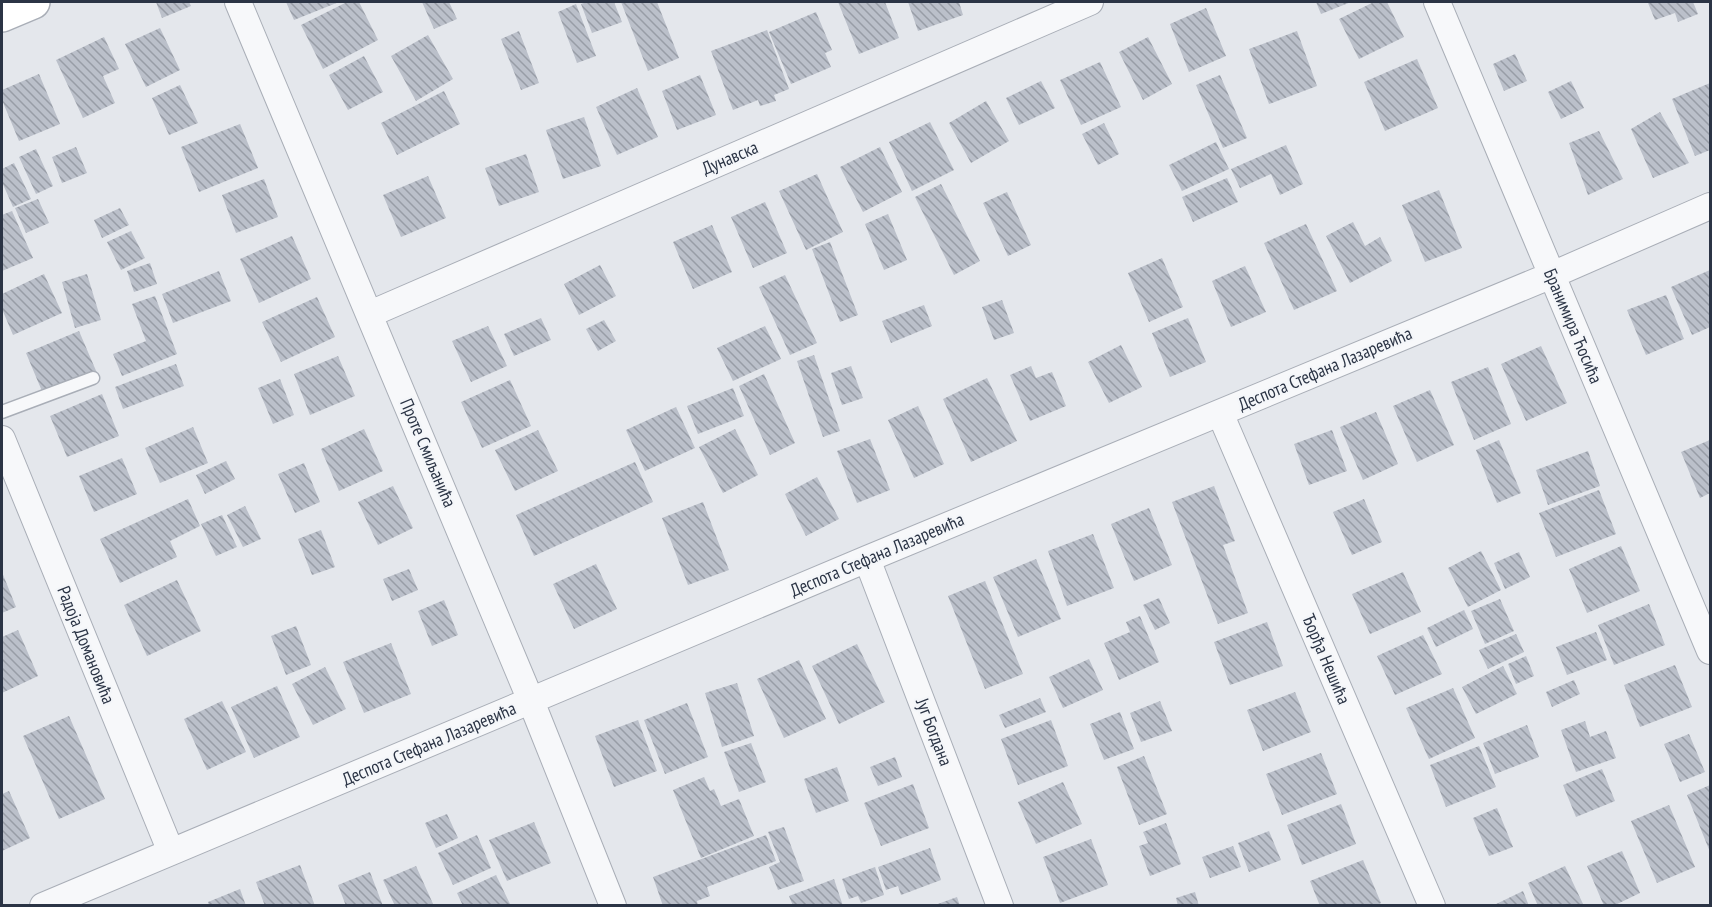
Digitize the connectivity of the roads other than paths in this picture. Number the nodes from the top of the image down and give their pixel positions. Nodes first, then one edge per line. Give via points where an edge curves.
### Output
1 (33, 2) edge
2 (238, 2) edge
3 (1090, 2) edge
4 (1437, 2) edge
5 (2, 15) edge
6 (1710, 206) edge
7 (1552, 275) junction
8 (370, 314) junction
9 (93, 378) dead end
10 (2, 412) edge
11 (1220, 413) junction
12 (2, 439) edge
13 (867, 559) junction
14 (1710, 651) edge
15 (531, 701) junction
16 (171, 852) junction
17 (43, 906) edge
18 (613, 906) edge
19 (1000, 906) edge
20 (1432, 906) edge

1 - 5 street
2 - 8 street, Проте Смиљанића
3 - 8 street, Дунавска
4 - 7 street, Бранимира Ћосића
6 - 7 street, Деспота Стефана Лазаревића
7 - 11 street, Деспота Стефана Лазаревића
7 - 14 street, Бранимира Ћосића
8 - 15 street, Проте Смиљанића
9 - 10 lane
11 - 13 street, Деспота Стефана Лазаревића
11 - 20 street, Ђорђа Нешића
12 - 16 street, Радоја Домановића
13 - 15 street, Деспота Стефана Лазаревића
13 - 19 street, Југ Богдана
15 - 16 street, Деспота Стефана Лазаревића
15 - 18 street, Проте Смиљанића
16 - 17 street, Деспота Стефана Лазаревића

